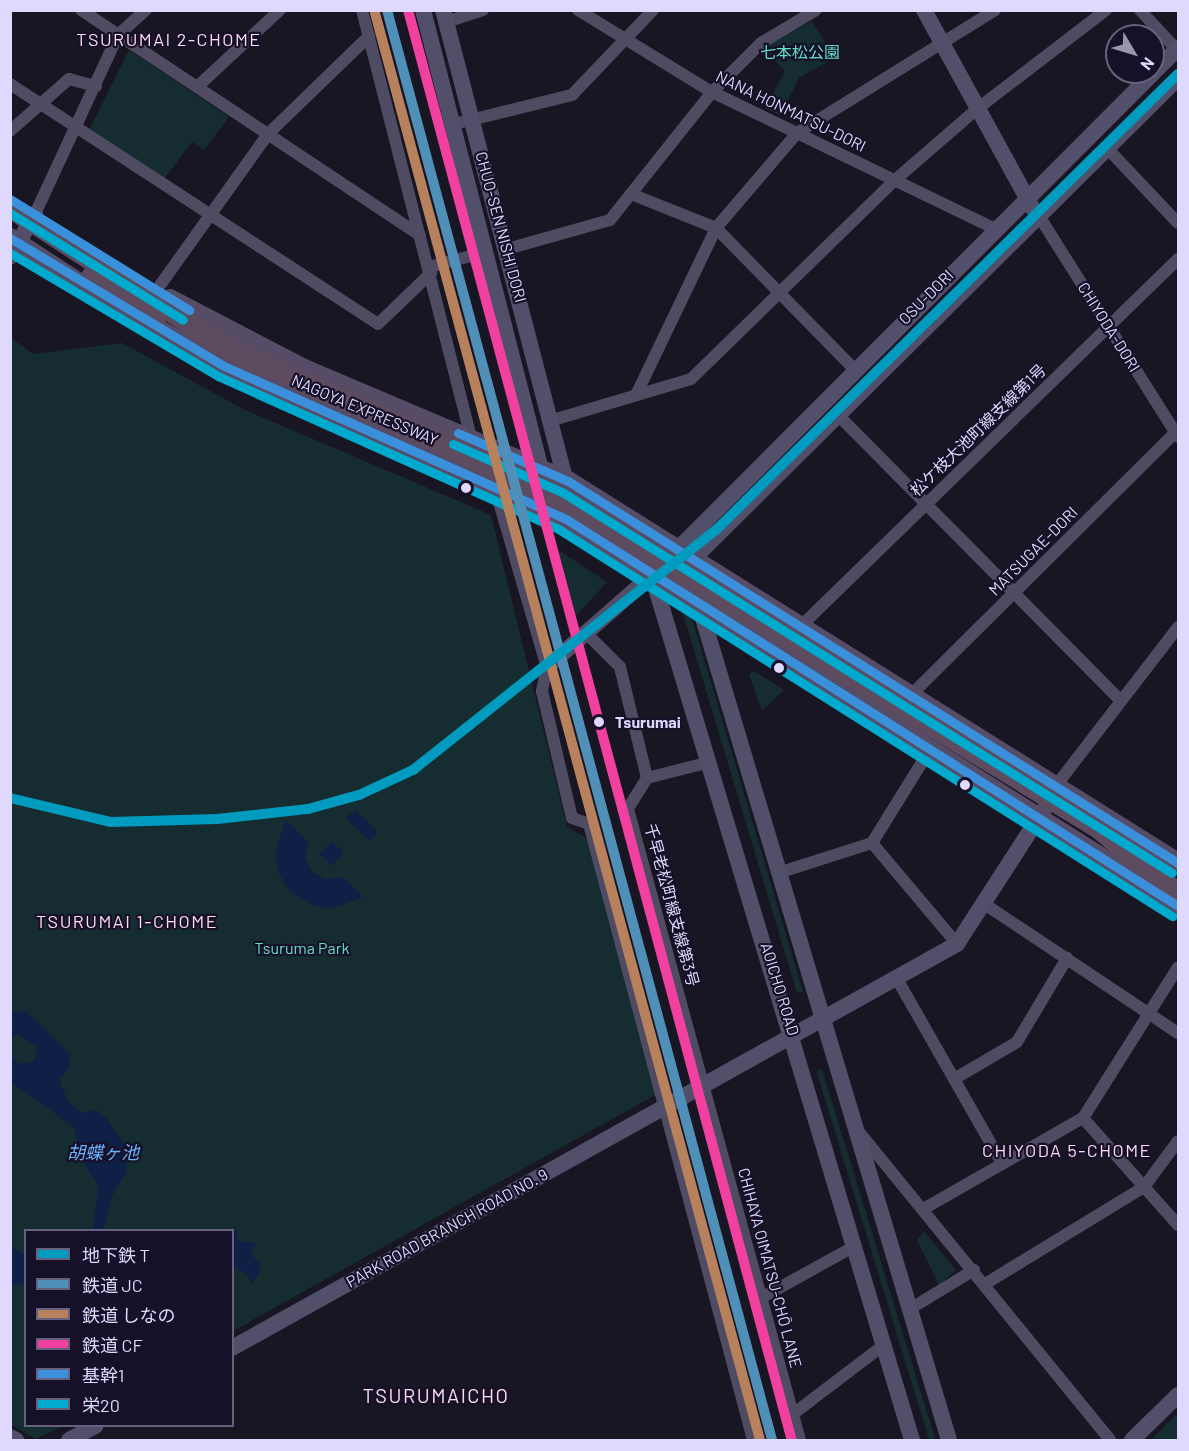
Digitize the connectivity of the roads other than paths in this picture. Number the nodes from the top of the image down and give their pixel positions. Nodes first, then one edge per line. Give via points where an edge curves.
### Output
1 (81, 10) edge
2 (146, 10) edge
3 (280, 10) edge
4 (362, 10) edge
5 (423, 10) edge
6 (483, 10) edge
7 (578, 10) edge
8 (652, 10) edge
9 (816, 10) edge
10 (924, 10) edge
11 (995, 10) edge
12 (1106, 10) edge
13 (1140, 10) edge
14 (445, 16) edge
15 (118, 35) junction
16 (369, 36) junction
17 (625, 39) junction
18 (942, 43) junction
19 (1178, 50) edge
20 (1179, 78) edge
21 (10, 84) edge
22 (96, 86) junction
23 (197, 87) junction
24 (712, 92) junction
25 (42, 104) junction
26 (977, 108) junction
27 (472, 119) junction
28 (454, 124) junction
29 (74, 131) junction
30 (10, 132) edge
31 (797, 133) junction
32 (268, 134) junction
33 (1107, 148) junction
34 (895, 180) junction
35 (1023, 192) junction
36 (631, 194) junction
37 (10, 199) edge
38 (10, 207) edge
39 (35, 214) junction
40 (212, 214) junction
41 (1039, 216) junction
42 (1179, 223) edge
43 (716, 228) junction
44 (995, 229) junction
45 (420, 235) junction
46 (13, 241) edge
47 (507, 249) junction
48 (486, 252) junction
49 (1179, 260) edge
50 (430, 270) junction
51 (156, 291) junction
52 (779, 293) junction
53 (1108, 326) junction
54 (231, 350) junction
55 (854, 369) junction
56 (637, 393) junction
57 (838, 415) junction
58 (553, 420) junction
59 (1178, 433) edge
60 (471, 438) junction
61 (544, 469) junction
62 (568, 481) junction
63 (493, 483) junction
64 (926, 504) junction
65 (545, 507) junction
66 (566, 519) junction
67 (674, 547) junction
68 (694, 558) junction
69 (651, 575) junction
70 (1013, 594) junction
71 (697, 602) junction
72 (801, 626) junction
73 (1179, 627) edge
74 (588, 635) junction
75 (547, 667) junction
76 (911, 695) junction
77 (1120, 701) junction
78 (929, 751) junction
79 (710, 762) junction
80 (647, 778) junction
81 (1055, 787) junction
82 (1040, 819) junction
83 (1099, 828) junction
84 (872, 843) junction
85 (1179, 863) edge
86 (778, 873) junction
87 (1179, 878) edge
88 (1179, 894) edge
89 (986, 905) junction
90 (1179, 906) edge
91 (957, 944) junction
92 (1067, 958) junction
93 (1179, 967) edge
94 (897, 979) junction
95 (1150, 1014) junction
96 (825, 1020) junction
97 (1179, 1034) edge
98 (795, 1036) junction
99 (701, 1079) junction
100 (954, 1079) junction
101 (708, 1104) joint
102 (664, 1117) junction
103 (1083, 1118) junction
104 (858, 1131) junction
105 (1179, 1141) edge
106 (1002, 1163) junction
107 (1144, 1188) junction
108 (924, 1208) junction
109 (1179, 1225) edge
110 (855, 1246) junction
111 (974, 1270) junction
112 (985, 1284) junction
113 (761, 1298) junction
114 (910, 1309) junction
115 (884, 1345) junction
116 (234, 1347) edge
117 (1179, 1395) edge
118 (793, 1414) junction
119 (92, 1427) edge
120 (10, 1437) edge
121 (16, 1440) edge
122 (69, 1440) edge
123 (753, 1440) edge
124 (800, 1440) edge
125 (912, 1440) edge
126 (949, 1440) edge
127 (1110, 1440) edge
128 (1132, 1440) edge

1 - 15 street
2 - 15 street
3 - 23 street
4 - 16 street
5 - 28 street, CHUO-SEN NISHI DORI
6 - 14 street
7 - 17 street, NANA HONMATSU-DORI
8 - 17 street
9 - 24 street via 761,43
10 - 18 street
11 - 18 street
12 - 26 street
13 - 19 street
14 - 27 street, CHUO-SEN NISHI DORI
15 - 22 street
15 - 23 street
16 - 32 street
16 - 45 street
17 - 24 street, NANA HONMATSU-DORI
17 - 27 street via 572,95
18 - 26 street
18 - 31 street
19 - 35 street, OSU-DORI
20 - 33 street, OSU-DORI
21 - 25 street
22 - 25 street via 69,79
22 - 29 street
23 - 32 street
24 - 31 street, NANA HONMATSU-DORI
24 - 36 street
25 - 29 street
25 - 30 street
26 - 34 street
26 - 35 street
27 - 28 street
27 - 47 street, CHUO-SEN NISHI DORI
28 - 48 street, CHUO-SEN NISHI DORI
29 - 39 street
29 - 40 street
31 - 34 street, NANA HONMATSU-DORI
31 - 43 street
32 - 40 street
32 - 45 street
33 - 41 street, OSU-DORI
33 - 42 street
34 - 44 street, NANA HONMATSU-DORI
34 - 52 street
35 - 41 street
35 - 44 street, OSU-DORI
36 - 43 street
36 - 47 street via 610,220
37 - 39 main road
38 - 54 highway, NAGOYA EXPRESSWAY, bridge
39 - 46 street
39 - 51 main road
40 - 50 street via 378,324
40 - 51 street
41 - 53 street, CHIYODA-DORI
41 - 57 street, OSU-DORI
43 - 52 street
43 - 56 street
44 - 55 street, OSU-DORI
45 - 50 street
46 - 54 highway, NAGOYA EXPRESSWAY, bridge
46 - 63 main road via 99,296 225,366
47 - 58 street, CHUO-SEN NISHI DORI
48 - 50 street
48 - 61 street, CHUO-SEN NISHI DORI
49 - 53 street, 松ケ枝大池町線支線第1号
50 - 60 street
51 - 60 main road via 304,369
52 - 55 street
52 - 56 street via 691,379
53 - 59 street, CHIYODA-DORI
53 - 64 street, 松ケ枝大池町線支線第1号
54 - 83 highway, NAGOYA EXPRESSWAY, bridge via 566,505
55 - 67 street, OSU-DORI
56 - 58 street
57 - 64 street
57 - 68 street, OSU-DORI
58 - 62 street, CHUO-SEN NISHI DORI
59 - 70 street, MATSUGAE-DORI
60 - 61 main road
61 - 62 main road
61 - 65 street, CHUO-SEN NISHI DORI
62 - 66 street, CHUO-SEN NISHI DORI
62 - 67 main road
63 - 65 main road
63 - 75 street
64 - 70 street
64 - 72 street, 松ケ枝大池町線支線第1号
65 - 66 main road
66 - 69 main road
67 - 68 main road
67 - 69 street
68 - 69 street
68 - 71 street, AOICHO ROAD
68 - 72 main road
69 - 71 main road
69 - 74 street
69 - 79 street, AOICHO ROAD
70 - 76 street, MATSUGAE-DORI
70 - 77 street
71 - 78 main road
71 - 86 street, AOICHO ROAD
72 - 76 main road
73 - 77 street
74 - 75 street
74 - 80 street via 620,667
75 - 102 street via 542,692 572,818 589,824
76 - 81 main road
77 - 81 street
78 - 82 main road
78 - 84 street
79 - 80 street
79 - 98 street, AOICHO ROAD
80 - 99 street, 千早老松町線支線第3号 via 628,809
81 - 82 street
81 - 85 main road
82 - 89 street
82 - 90 main road
83 - 87 highway, NAGOYA EXPRESSWAY
83 - 88 highway
84 - 86 street
84 - 91 street
86 - 96 street, AOICHO ROAD
89 - 91 street
89 - 92 street
91 - 94 street, PARK ROAD BRANCH ROAD NO. 9
92 - 95 street
92 - 100 street via 1017,1042
93 - 95 street
94 - 96 street, PARK ROAD BRANCH ROAD NO. 9
94 - 100 street
95 - 97 street
95 - 103 street
96 - 98 street, PARK ROAD BRANCH ROAD NO. 9
96 - 104 street, AOICHO ROAD
98 - 99 street, PARK ROAD BRANCH ROAD NO. 9
98 - 110 street, AOICHO ROAD
99 - 101 street, 千早老松町線支線第3号
99 - 102 street, PARK ROAD BRANCH ROAD NO. 9
100 - 106 street
101 - 113 street, CHIHAYA OIMATSU-CHŌ LANE
102 - 116 street, PARK ROAD BRANCH ROAD NO. 9
102 - 123 street
103 - 106 street
103 - 107 street
104 - 108 street
104 - 114 street, AOICHO ROAD
105 - 107 street
106 - 108 street
107 - 109 street
107 - 112 street
108 - 111 street
110 - 113 street
110 - 115 street, AOICHO ROAD
111 - 112 street
111 - 114 street
112 - 127 street
113 - 118 street, CHIHAYA OIMATSU-CHŌ LANE
114 - 126 street, AOICHO ROAD
115 - 118 street
115 - 125 street, AOICHO ROAD
117 - 128 street
118 - 124 street, CHIHAYA OIMATSU-CHŌ LANE
119 - 122 street
120 - 121 street

